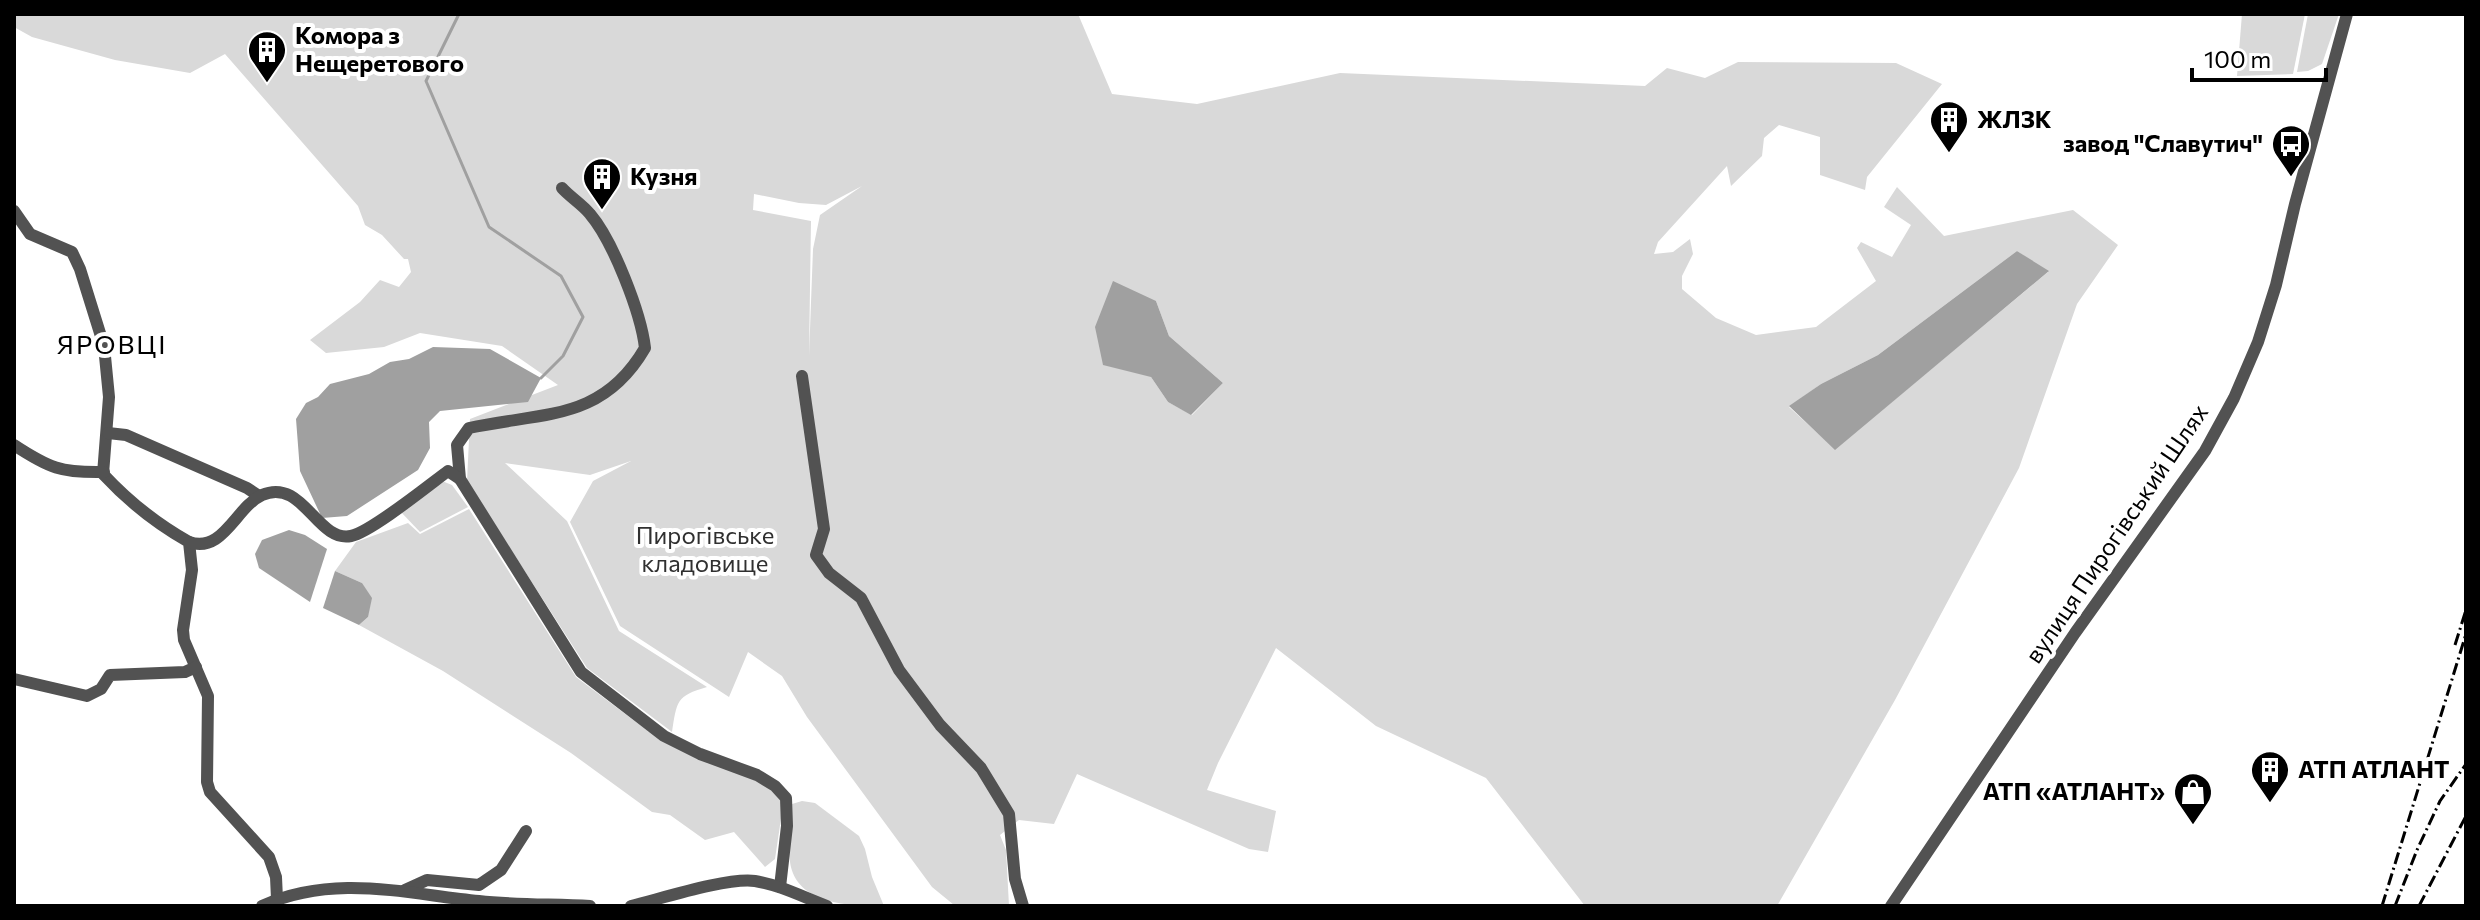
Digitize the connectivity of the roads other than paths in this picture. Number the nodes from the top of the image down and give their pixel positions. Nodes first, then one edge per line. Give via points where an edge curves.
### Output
1 (2347, 14) edge
2 (562, 188) dead end
3 (14, 211) edge
4 (802, 376) dead end
5 (108, 433) junction
6 (14, 445) edge
7 (457, 459) junction
8 (448, 471) junction
9 (104, 472) junction
10 (460, 479) junction
11 (259, 496) junction
12 (189, 542) junction
13 (196, 667) junction
14 (14, 679) edge
15 (526, 831) dead end
16 (780, 887) junction
17 (405, 890) junction
18 (277, 899) junction
19 (262, 906) edge
20 (590, 906) edge
21 (631, 906) edge
22 (827, 906) edge
23 (1023, 906) edge
24 (1891, 906) edge

1 - 24 street, вулиця Пирогівський Шлях via 2276,285 2234,398 2205,451
2 - 7 street via 590,214 612,251 643,328 645,348 628,374 579,408 469,428 457,445
3 - 5 street via 30,234 72,252 80,269 104,346
4 - 23 street via 824,529 816,555 829,573 861,598 899,670 981,768 1004,805
5 - 9 street
5 - 11 street via 126,435
6 - 9 street via 48,466
7 - 8 street
7 - 10 street
8 - 10 street
8 - 11 street via 352,536 340,536 297,498 275,491
9 - 12 street via 125,498
10 - 16 street via 581,672 664,736 757,775 786,798
11 - 12 street via 213,542
12 - 13 street via 192,570 183,630
13 - 14 street via 110,675 101,689 87,696
13 - 18 street via 208,696 210,792 269,857
15 - 17 street via 501,870 479,885 427,880
16 - 21 street via 733,882
16 - 22 street
17 - 18 street via 314,891
17 - 20 street via 495,903
18 - 19 street

